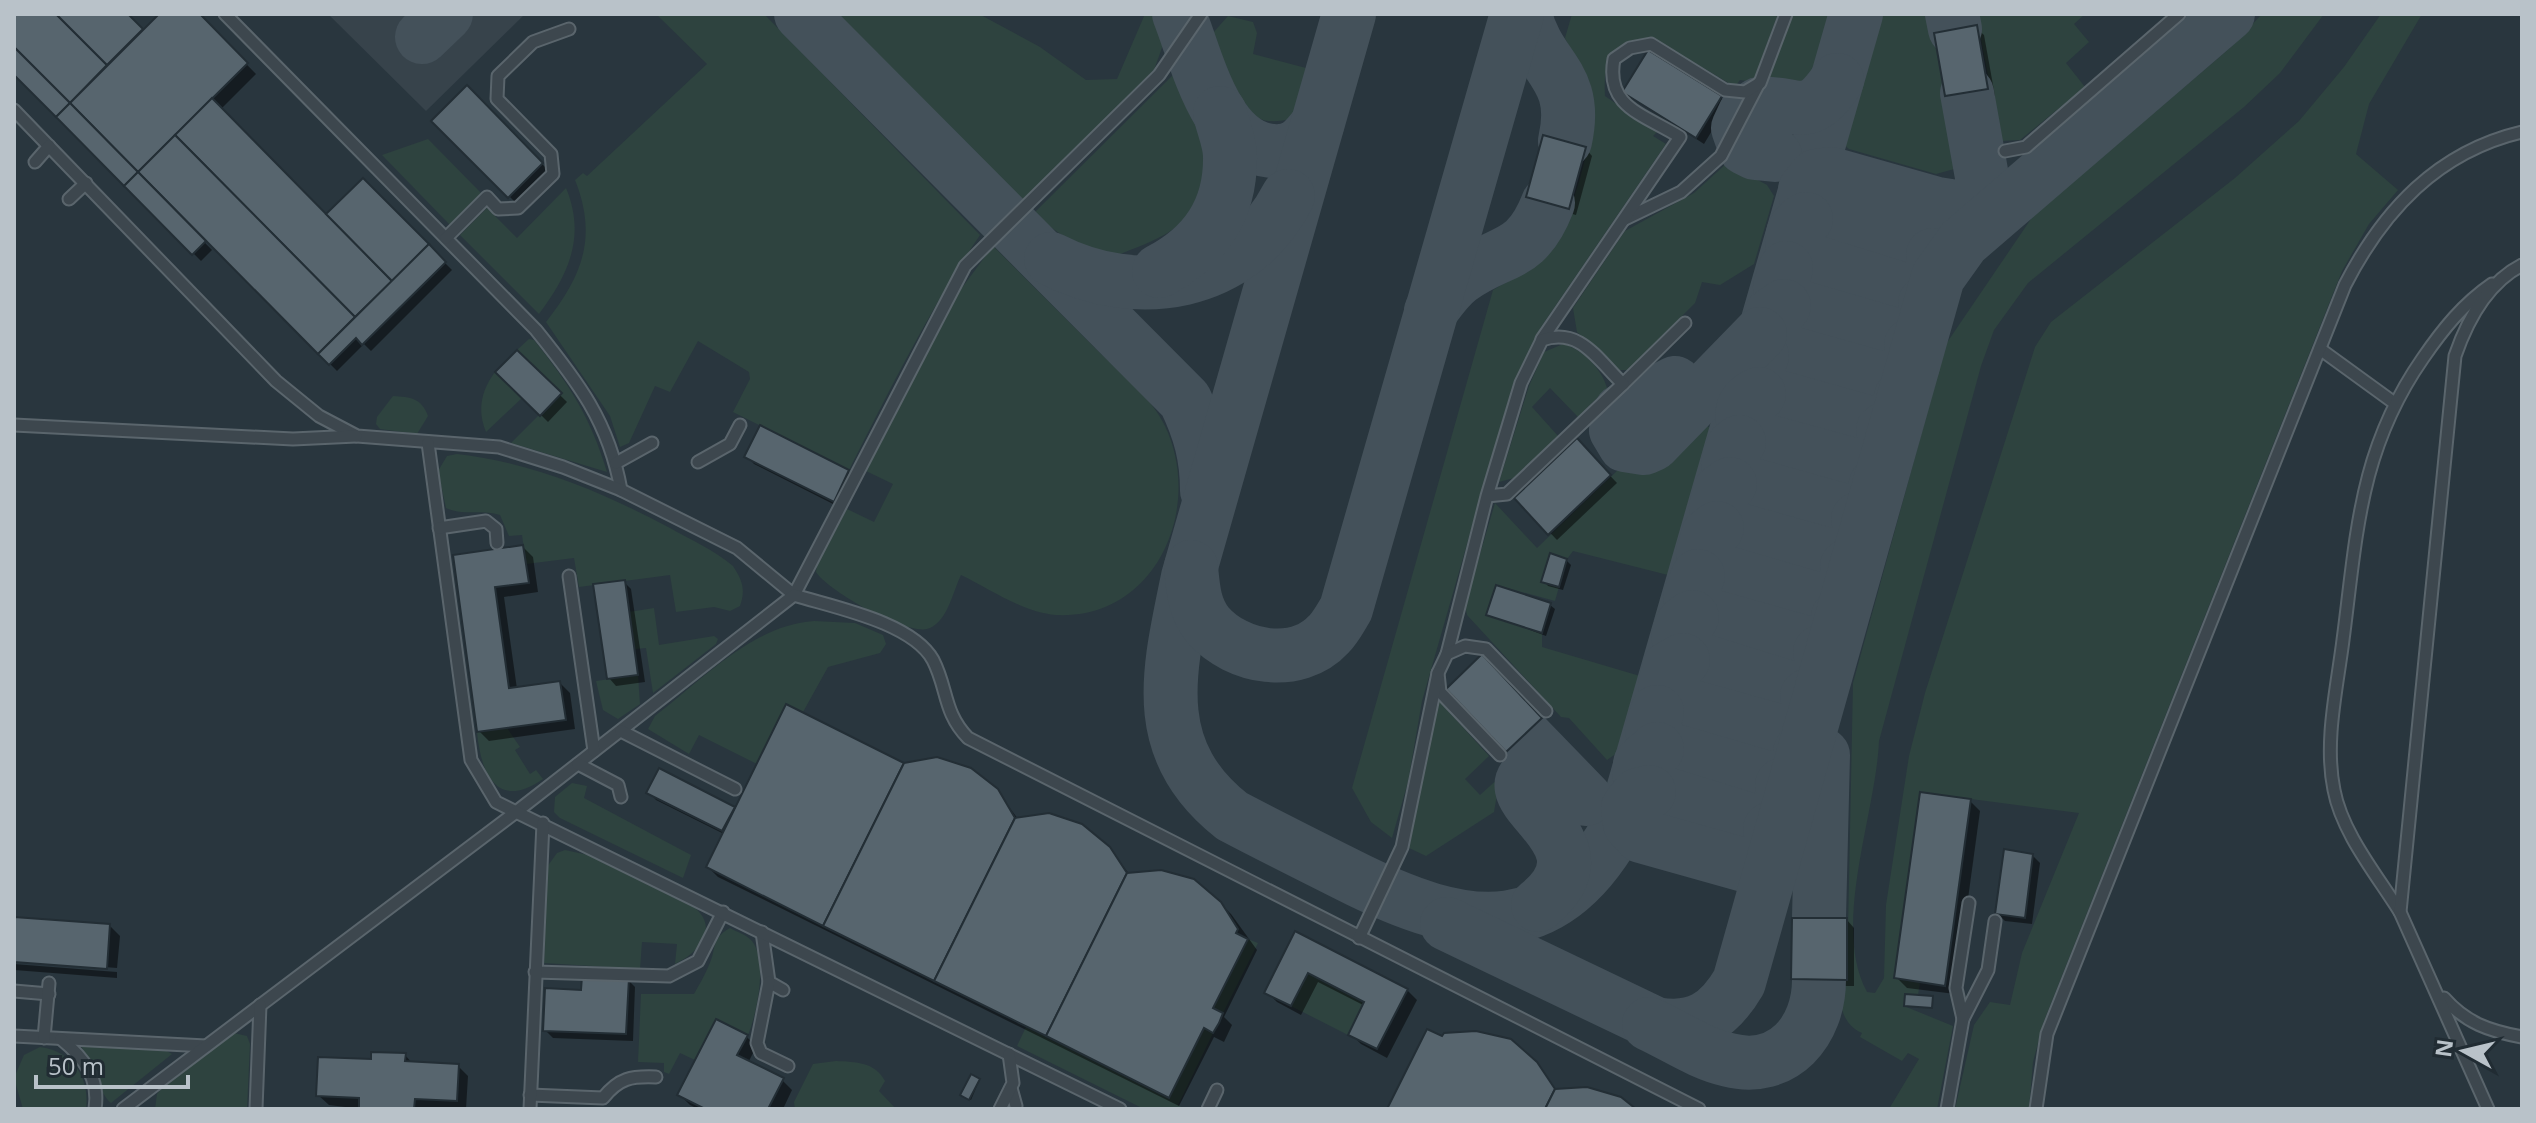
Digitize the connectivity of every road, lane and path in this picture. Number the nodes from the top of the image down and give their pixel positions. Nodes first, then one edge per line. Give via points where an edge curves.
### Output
1 (225, 14) edge
2 (1201, 14) edge
3 (1786, 14) edge
4 (2179, 14) edge
5 (569, 29) dead end
6 (1760, 83) junction
7 (14, 110) edge
8 (2522, 132) edge
9 (49, 146) junction
10 (2005, 151) dead end
11 (35, 162) dead end
12 (86, 183) junction
13 (69, 199) dead end
14 (1624, 219) junction
15 (446, 238) junction
16 (2519, 267) edge
17 (1685, 323) dead end
18 (1542, 340) junction
19 (2320, 349) junction
20 (1623, 384) junction
21 (2393, 402) junction
22 (14, 425) edge
23 (740, 425) dead end
24 (357, 436) junction
25 (428, 443) junction
26 (652, 443) dead end
27 (698, 462) dead end
28 (616, 463) junction
29 (621, 490) junction
30 (1487, 496) junction
31 (439, 528) junction
32 (497, 543) dead end
33 (569, 576) dead end
34 (794, 595) junction
35 (1447, 654) junction
36 (1438, 673) junction
37 (1546, 711) dead end
38 (621, 731) junction
39 (594, 751) junction
40 (1500, 755) dead end
41 (578, 764) junction
42 (735, 789) dead end
43 (621, 797) dead end
44 (516, 812) junction
45 (543, 823) junction
46 (1969, 903) dead end
47 (723, 912) junction
48 (2400, 912) junction
49 (1995, 921) dead end
50 (762, 932) junction
51 (1359, 938) junction
52 (535, 972) junction
53 (769, 982) junction
54 (2435, 988) junction
55 (783, 990) dead end
56 (14, 991) edge
57 (260, 1005) junction
58 (1963, 1019) junction
59 (14, 1036) edge
60 (2522, 1037) edge
61 (44, 1038) junction
62 (60, 1039) junction
63 (206, 1046) junction
64 (1009, 1054) junction
65 (788, 1066) dead end
66 (656, 1077) dead end
67 (1011, 1088) junction
68 (1217, 1090) dead end
69 (530, 1095) junction
70 (603, 1104) edge
71 (1016, 1106) dead end
72 (95, 1109) edge
73 (123, 1109) edge
74 (256, 1109) edge
75 (530, 1109) edge
76 (1000, 1109) edge
77 (1120, 1109) edge
78 (1208, 1109) edge
79 (1699, 1109) edge
80 (1947, 1109) edge
81 (2036, 1109) edge
82 (2488, 1109) edge

1 - 15 lane
2 - 34 lane via 1159,75 965,266
3 - 6 lane
4 - 10 lane via 2026,147
5 - 15 lane via 533,42 498,76 497,99 551,154 553,174 518,208 498,209 487,197
6 - 14 lane via 1721,156 1681,192
6 - 14 lane via 1745,92 1725,90 1651,44 1630,48 1614,59 1610,80 1617,98 1680,137
7 - 9 lane
8 - 19 lane via 2472,151 2396,205 2367,242
9 - 11 lane
9 - 12 lane
12 - 13 lane
12 - 24 lane via 276,381 319,416
14 - 18 lane
15 - 28 lane via 528,321 573,376 603,424
16 - 21 lane via 2473,297 2445,326
16 - 48 lane via 2475,310 2455,356
17 - 20 lane
18 - 20 lane via 1559,334 1575,337
18 - 30 lane via 1521,383
19 - 21 lane
19 - 81 lane via 2047,1034
20 - 30 lane via 1507,494
21 - 48 lane via 2364,487 2331,754 2342,817
22 - 24 lane via 293,439
23 - 27 lane via 730,444
24 - 25 lane
25 - 29 lane via 499,447
25 - 31 lane
26 - 28 lane
28 - 29 lane
29 - 34 lane via 737,548
30 - 35 lane
31 - 32 lane via 486,521 496,529
31 - 44 lane via 471,760 496,802
33 - 39 lane
34 - 38 lane
34 - 51 lane via 869,617 917,641 932,659 952,722 968,738
35 - 36 lane
35 - 37 lane via 1465,646 1486,649
36 - 40 lane via 1440,692
36 - 51 lane via 1402,847
38 - 39 lane
38 - 42 lane
39 - 41 lane
41 - 43 lane via 618,785
41 - 44 lane
44 - 45 lane
44 - 57 lane
45 - 47 lane
45 - 52 lane
46 - 58 lane via 1956,988
47 - 50 lane
47 - 52 lane via 698,961 669,976
48 - 54 lane
49 - 58 lane via 1988,970
50 - 53 lane
50 - 64 lane
51 - 79 lane
52 - 69 lane
53 - 55 lane
53 - 65 lane via 757,1043 761,1053
54 - 60 lane via 2460,1016 2489,1031
54 - 82 lane
56 - 61 lane via 49,989
57 - 63 lane
57 - 74 lane
58 - 80 lane
59 - 61 lane
61 - 62 lane
62 - 63 lane
62 - 72 lane via 81,1056 93,1077
63 - 73 lane
64 - 67 lane
64 - 77 lane
66 - 70 lane via 630,1076 614,1085
67 - 71 lane
67 - 76 lane
68 - 78 lane
69 - 70 lane
69 - 75 lane

